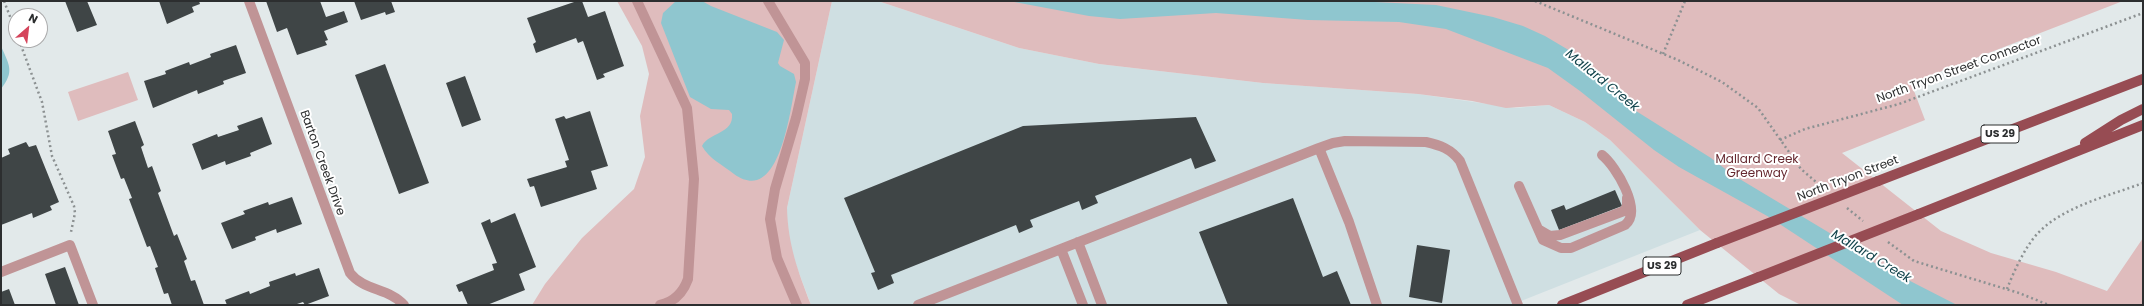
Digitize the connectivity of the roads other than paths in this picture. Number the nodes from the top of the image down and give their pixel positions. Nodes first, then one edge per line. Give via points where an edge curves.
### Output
1 (249, 1) edge
2 (638, 1) edge
3 (768, 1) edge
4 (2143, 79) edge
5 (2143, 109) edge
6 (2143, 125) edge
7 (1319, 148) junction
8 (1602, 155) dead end
9 (2066, 155) junction
10 (1519, 186) dead end
11 (1626, 193) junction
12 (1536, 228) junction
13 (1078, 242) junction
14 (1061, 249) junction
15 (1, 272) edge
16 (93, 305) edge
17 (404, 305) edge
18 (660, 305) edge
19 (797, 305) edge
20 (918, 305) edge
21 (1083, 305) edge
22 (1102, 305) edge
23 (1377, 305) edge
24 (1518, 305) edge
25 (1562, 305) edge
26 (1687, 305) edge

1 - 17 street, Barton Creek Drive via 350,273 360,284 394,297
2 - 18 street via 687,108 693,164 694,194 688,279 676,298
3 - 19 street via 805,63 805,79 770,220 777,258
4 - 25 main road, North Tryon Street / US 29, bridge
5 - 9 main road
6 - 9 main road
7 - 13 street
7 - 23 street via 1349,222
7 - 24 street via 1345,141 1426,142 1437,144 1455,154
8 - 11 street via 1614,167
9 - 26 main road, bridge
10 - 12 street
11 - 12 street via 1627,206 1621,213 1557,236 1546,235
11 - 12 street via 1632,213 1629,222 1577,246 1561,248 1549,244 1543,240
13 - 14 street
13 - 22 street
14 - 20 street
14 - 21 street
15 - 16 street via 70,245

